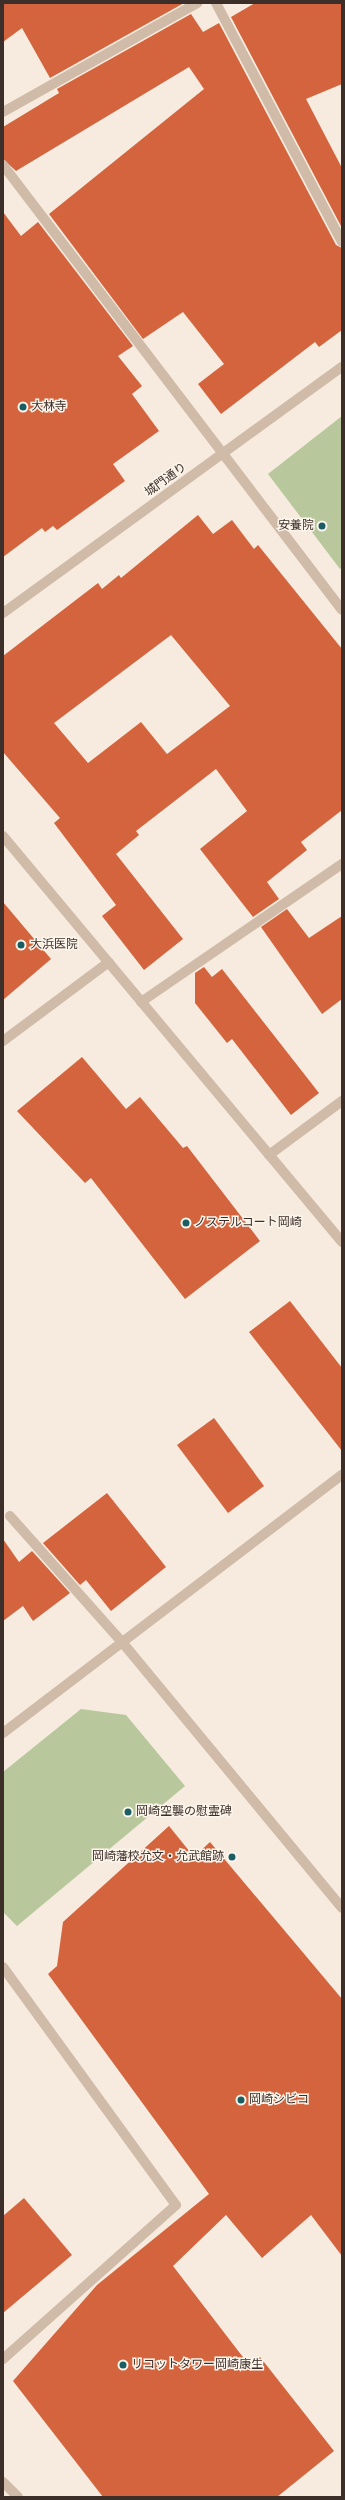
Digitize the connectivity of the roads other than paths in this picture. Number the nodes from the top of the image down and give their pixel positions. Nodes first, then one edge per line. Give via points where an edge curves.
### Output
1 (198, 3) edge
2 (216, 3) edge
3 (3, 112) edge
4 (3, 165) edge
5 (342, 242) edge
6 (342, 367) edge
7 (224, 454) junction
8 (342, 610) edge
9 (3, 612) edge
10 (3, 836) edge
11 (342, 864) edge
12 (108, 962) junction
13 (141, 1002) junction
14 (3, 1041) edge
15 (342, 1101) edge
16 (270, 1155) junction
17 (342, 1242) edge
18 (342, 1475) edge
19 (10, 1516) dead end
20 (122, 1642) junction
21 (3, 1733) edge
22 (342, 1908) edge
23 (3, 1967) edge
24 (3, 2359) edge
25 (3, 2482) edge
26 (18, 2497) edge

1 - 3 street
2 - 5 street
4 - 7 street
6 - 7 street, 城門通り
7 - 8 street
7 - 9 street, 城門通り
10 - 12 street
11 - 13 street
12 - 13 street
12 - 14 street
13 - 16 street
15 - 16 street
16 - 17 street
18 - 20 street
19 - 20 street
20 - 21 street
20 - 22 street
23 - 24 street via 176,2205
25 - 26 street

